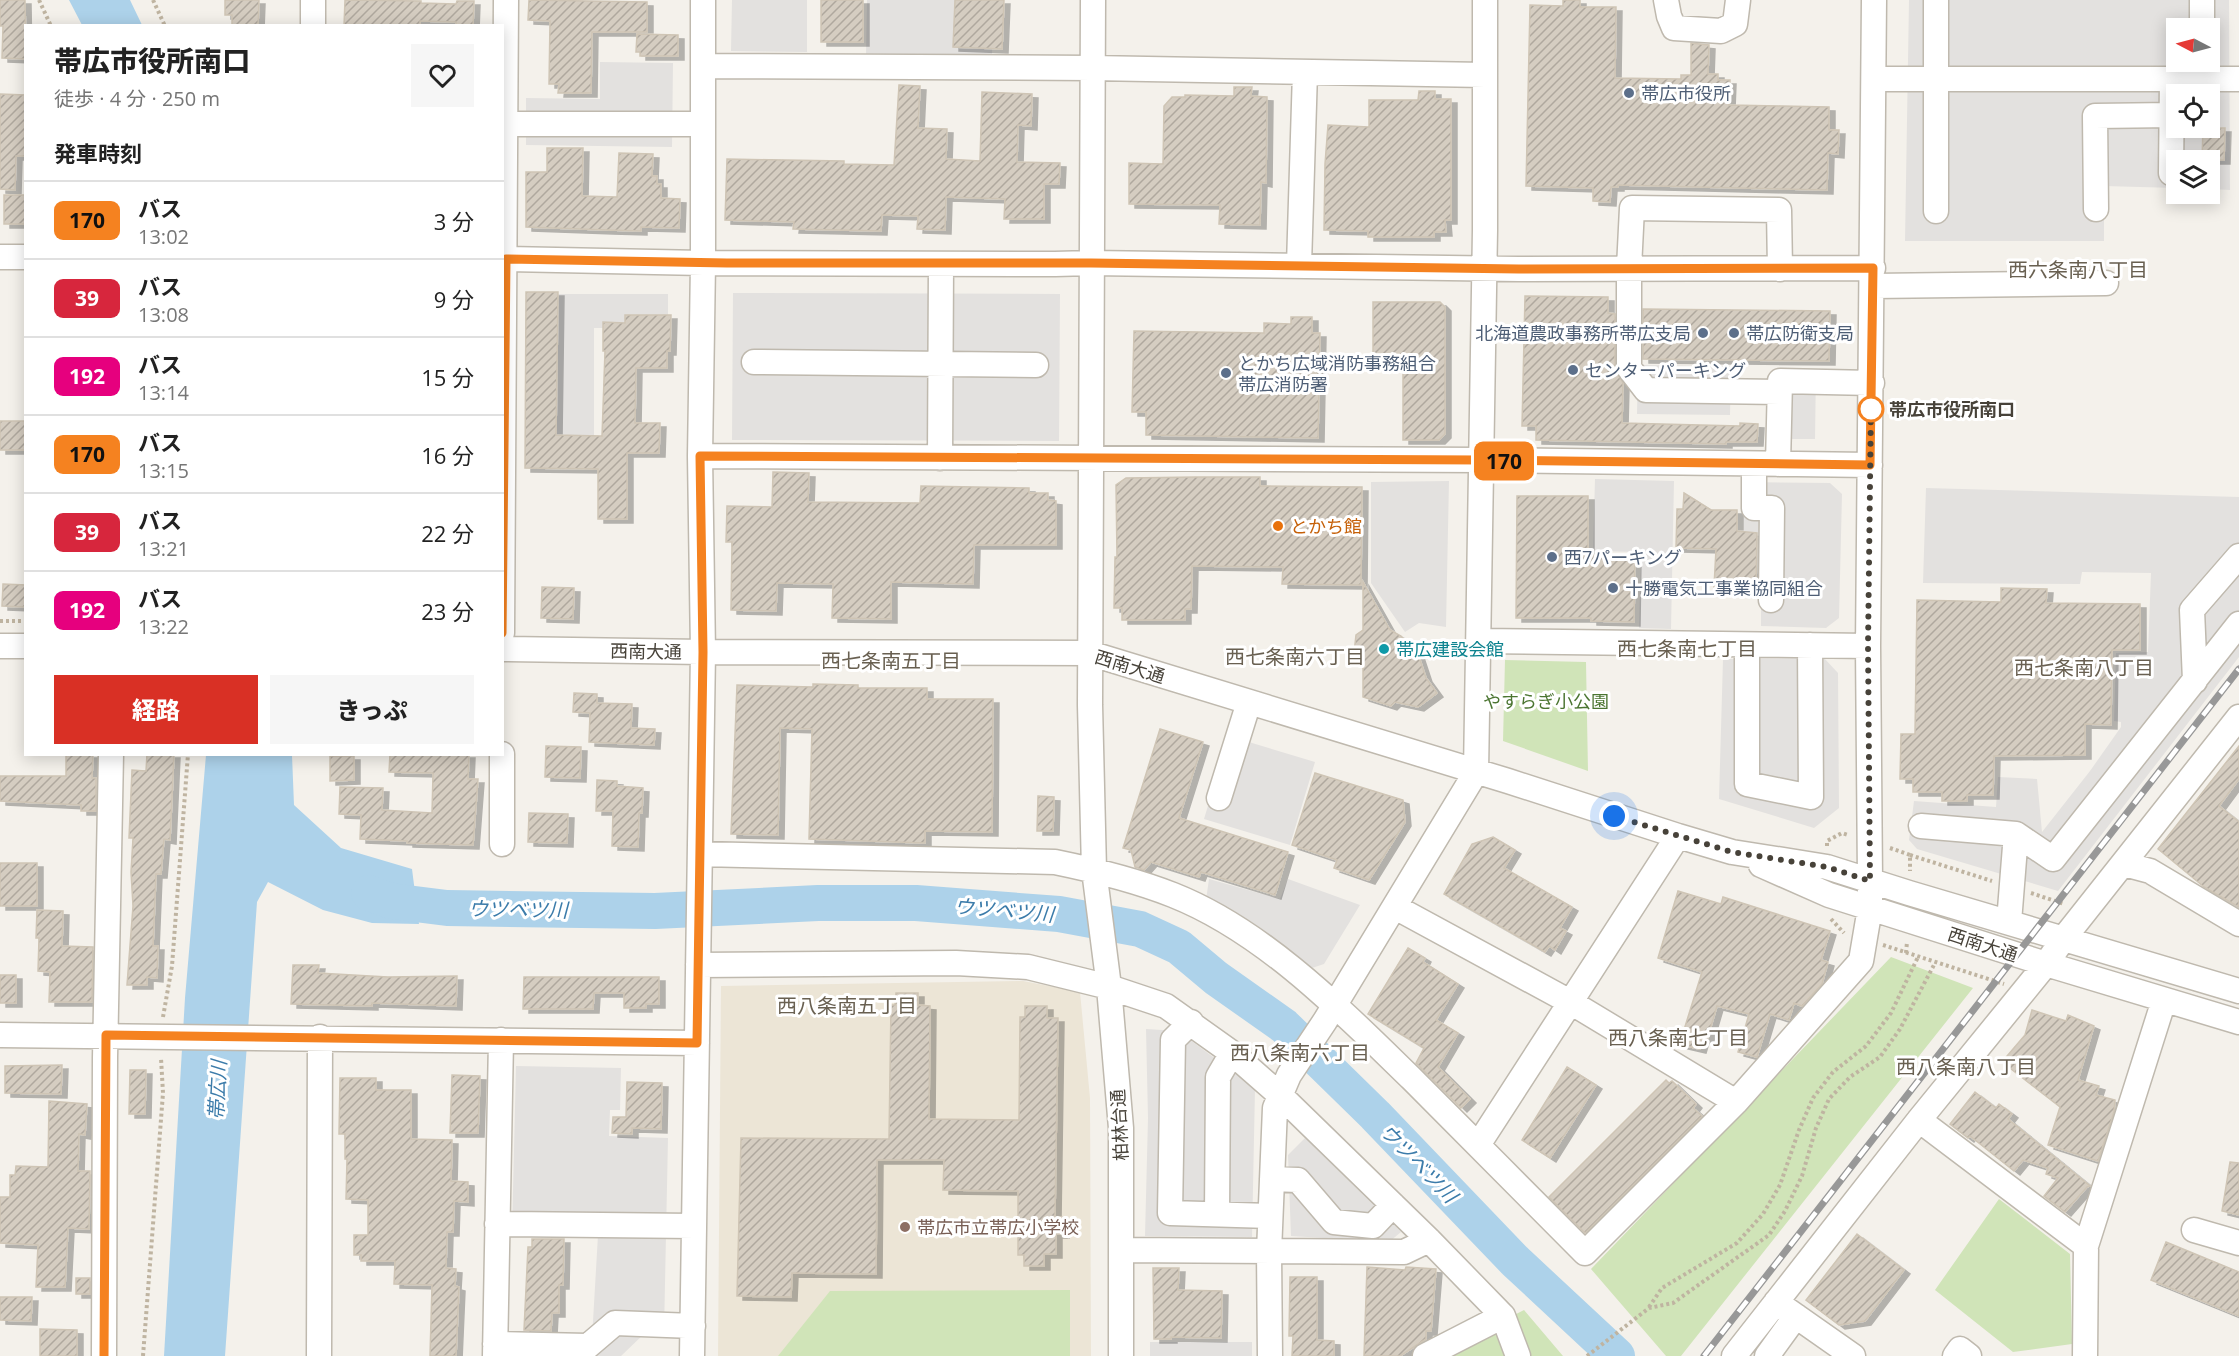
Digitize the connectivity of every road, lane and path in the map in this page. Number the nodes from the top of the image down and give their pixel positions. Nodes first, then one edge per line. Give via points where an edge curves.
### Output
1 (39, 0) edge
2 (153, 0) edge
3 (313, 0) edge
4 (506, 0) edge
5 (703, 0) edge
6 (1093, 0) edge
7 (1485, 0) edge
8 (1666, 0) edge
9 (1738, 0) edge
10 (1874, 0) edge
11 (1936, 0) edge
12 (2202, 0) edge
13 (2202, 18) edge
14 (50, 24) edge
15 (164, 24) edge
16 (313, 24) edge
17 (703, 66) junction
18 (1092, 68) junction
19 (1305, 72) junction
20 (2195, 72) edge
21 (2210, 72) edge
22 (1485, 75) junction
23 (1937, 78) junction
24 (1874, 79) junction
25 (2172, 79) junction
26 (2239, 79) edge
27 (2172, 84) edge
28 (2166, 115) edge
29 (506, 123) junction
30 (702, 124) junction
31 (2096, 209) dead end
32 (1936, 211) dead end
33 (0, 257) edge
34 (24, 257) edge
35 (504, 259) edge
36 (703, 263) junction
37 (1091, 263) junction
38 (941, 264) junction
39 (1299, 265) junction
40 (1485, 267) junction
41 (1629, 268) junction
42 (1780, 268) junction
43 (1873, 277) junction
44 (2106, 284) dead end
45 (754, 362) dead end
46 (941, 364) junction
47 (1036, 364) dead end
48 (1872, 382) junction
49 (1779, 392) junction
50 (700, 456) junction
51 (940, 458) junction
52 (1092, 459) junction
53 (1481, 460) junction
54 (1754, 464) junction
55 (1778, 464) junction
56 (1870, 465) junction
57 (2239, 556) edge
58 (1772, 600) dead end
59 (0, 621) edge
60 (24, 621) edge
61 (2239, 624) edge
62 (1479, 641) junction
63 (1747, 645) junction
64 (1810, 645) junction
65 (0, 646) edge
66 (24, 646) edge
67 (1868, 646) junction
68 (504, 649) edge
69 (703, 652) junction
70 (1089, 653) junction
71 (2195, 681) junction
72 (1249, 702) junction
73 (2239, 717) edge
74 (111, 756) edge
75 (502, 756) edge
76 (1476, 772) junction
77 (1219, 798) dead end
78 (1921, 826) dead end
79 (2016, 834) junction
80 (1678, 836) junction
81 (502, 844) dead end
82 (1732, 852) junction
83 (700, 854) junction
84 (2124, 864) junction
85 (1094, 870) junction
86 (1870, 881) junction
87 (1395, 907) junction
88 (1870, 908) junction
89 (2009, 922) junction
90 (2239, 924) edge
91 (1866, 938) junction
92 (2064, 938) junction
93 (698, 954) junction
94 (1918, 957) junction
95 (1935, 963) junction
96 (2046, 964) junction
97 (1107, 977) junction
98 (2238, 988) edge
99 (2025, 990) junction
100 (2164, 1000) junction
101 (1572, 1003) junction
102 (1330, 1012) junction
103 (1191, 1022) junction
104 (2239, 1022) edge
105 (0, 1035) edge
106 (106, 1035) junction
107 (320, 1037) junction
108 (501, 1040) junction
109 (697, 1043) junction
110 (1233, 1053) junction
111 (1285, 1085) junction
112 (1736, 1102) junction
113 (1919, 1120) junction
114 (1478, 1145) junction
115 (1272, 1179) junction
116 (1393, 1205) junction
117 (1217, 1214) junction
118 (1270, 1216) junction
119 (497, 1224) junction
120 (694, 1226) junction
121 (2194, 1230) dead end
122 (1429, 1240) junction
123 (2239, 1243) edge
124 (2086, 1246) junction
125 (1122, 1250) junction
126 (1269, 1252) junction
127 (1776, 1302) junction
128 (1648, 1308) junction
129 (1503, 1316) junction
130 (1796, 1316) junction
131 (693, 1326) junction
132 (495, 1350) edge
133 (104, 1356) edge
134 (319, 1356) edge
135 (692, 1356) edge
136 (1120, 1356) edge
137 (1270, 1356) edge
138 (1425, 1356) edge
139 (1518, 1356) edge
140 (1587, 1356) edge
141 (1734, 1356) edge
142 (1767, 1356) edge
143 (1852, 1356) edge
144 (1955, 1356) edge
145 (1970, 1356) edge
146 (2085, 1356) edge

1 - 14 path
2 - 15 path
3 - 16 street
4 - 29 street
5 - 17 street
6 - 18 street, 柏林台通
7 - 22 street
8 - 9 street via 1674,28 1721,31 1735,24
10 - 24 street
11 - 23 street
12 - 13 street
17 - 18 street
17 - 30 street
18 - 19 street
18 - 37 street, 柏林台通
19 - 22 street
19 - 39 street
20 - 25 street
21 - 26 street
22 - 40 street
23 - 24 street
23 - 25 street
23 - 32 street
24 - 43 street
25 - 27 street
28 - 31 street via 2095,116
29 - 30 street
29 - 35 street
30 - 36 street
33 - 34 street
35 - 36 street
36 - 38 street
36 - 50 street
37 - 38 street
37 - 39 street
37 - 52 street, 柏林台通
38 - 46 street
39 - 40 street
40 - 41 street
40 - 53 street
41 - 42 street
41 - 42 street via 1632,208 1779,210
41 - 49 street via 1629,368 1646,390
42 - 43 street
43 - 44 street
43 - 48 street
45 - 46 street
46 - 47 street
46 - 51 street
48 - 49 street via 1780,381
48 - 56 street
49 - 55 street
50 - 51 street
50 - 69 street
51 - 52 street
52 - 53 street
52 - 70 street, 柏林台通
53 - 54 street
53 - 62 street
54 - 55 street
54 - 58 street via 1754,508 1772,508
55 - 56 street
56 - 67 street
57 - 71 street via 2192,610
59 - 60 path
61 - 71 street
62 - 63 street
62 - 76 street
63 - 64 street
63 - 64 street via 1747,784 1811,797
64 - 67 street
65 - 66 street
67 - 86 street
68 - 69 street, 西南大通
69 - 70 street, 西南大通
69 - 83 street
70 - 72 street, 西南大通
70 - 85 street, 柏林台通
71 - 79 street via 2053,859
72 - 76 street, 西南大通
72 - 77 street
73 - 84 street
74 - 106 street
75 - 81 street
76 - 80 street, 西南大通
76 - 87 street
78 - 79 street
79 - 89 street
80 - 82 street, 西南大通
80 - 101 street
82 - 86 street, 西南大通 via 1827,867
82 - 88 street, 西南大通 via 1829,895
83 - 85 street via 1055,861
83 - 93 street
84 - 90 street via 2150,871
84 - 92 street
85 - 97 street, 柏林台通
85 - 102 street via 1173,895 1217,917 1251,938
86 - 88 street
86 - 89 street, 西南大通
87 - 101 street
87 - 102 street
88 - 91 street
88 - 96 street, 西南大通
89 - 92 street, 西南大通
91 - 94 path
91 - 112 street via 1861,961
92 - 96 street
92 - 98 street, 西南大通
93 - 97 street via 1028,967
93 - 109 street
94 - 95 path
94 - 128 path via 1891,1013 1866,1046 1833,1072 1814,1098 1780,1185 1763,1214 1737,1242 1662,1288
95 - 99 path
95 - 128 path via 1900,1029 1880,1057 1850,1077 1829,1100 1802,1176 1769,1235 1673,1303
96 - 99 street
96 - 100 street, 西南大通
97 - 103 street
97 - 125 street, 柏林台通 via 1121,1128
99 - 113 street
100 - 104 street, 西南大通
100 - 124 street
101 - 112 street
101 - 114 street
102 - 111 street
102 - 114 street
103 - 110 street
103 - 117 street via 1173,1040 1170,1213
105 - 106 street
106 - 107 street
106 - 133 street
107 - 108 street
107 - 134 street
108 - 109 street
108 - 119 street
109 - 120 street
110 - 111 street
110 - 117 street via 1218,1077
111 - 115 street via 1275,1108
111 - 116 street
112 - 114 street via 1585,1253
113 - 124 street
113 - 127 street
115 - 116 street via 1298,1180 1334,1221 1373,1226
115 - 118 street
116 - 122 street
117 - 118 street
118 - 126 street
119 - 120 street
119 - 132 street
120 - 131 street
121 - 123 street
122 - 126 street via 1404,1252
122 - 129 street
124 - 146 street
125 - 126 street
125 - 136 street, 柏林台通
126 - 137 street
127 - 130 street
127 - 141 street
128 - 140 path
129 - 138 street
129 - 139 street
130 - 142 street
130 - 143 street
131 - 132 street via 615,1323 588,1346
131 - 135 street
144 - 145 street via 1960,1349

